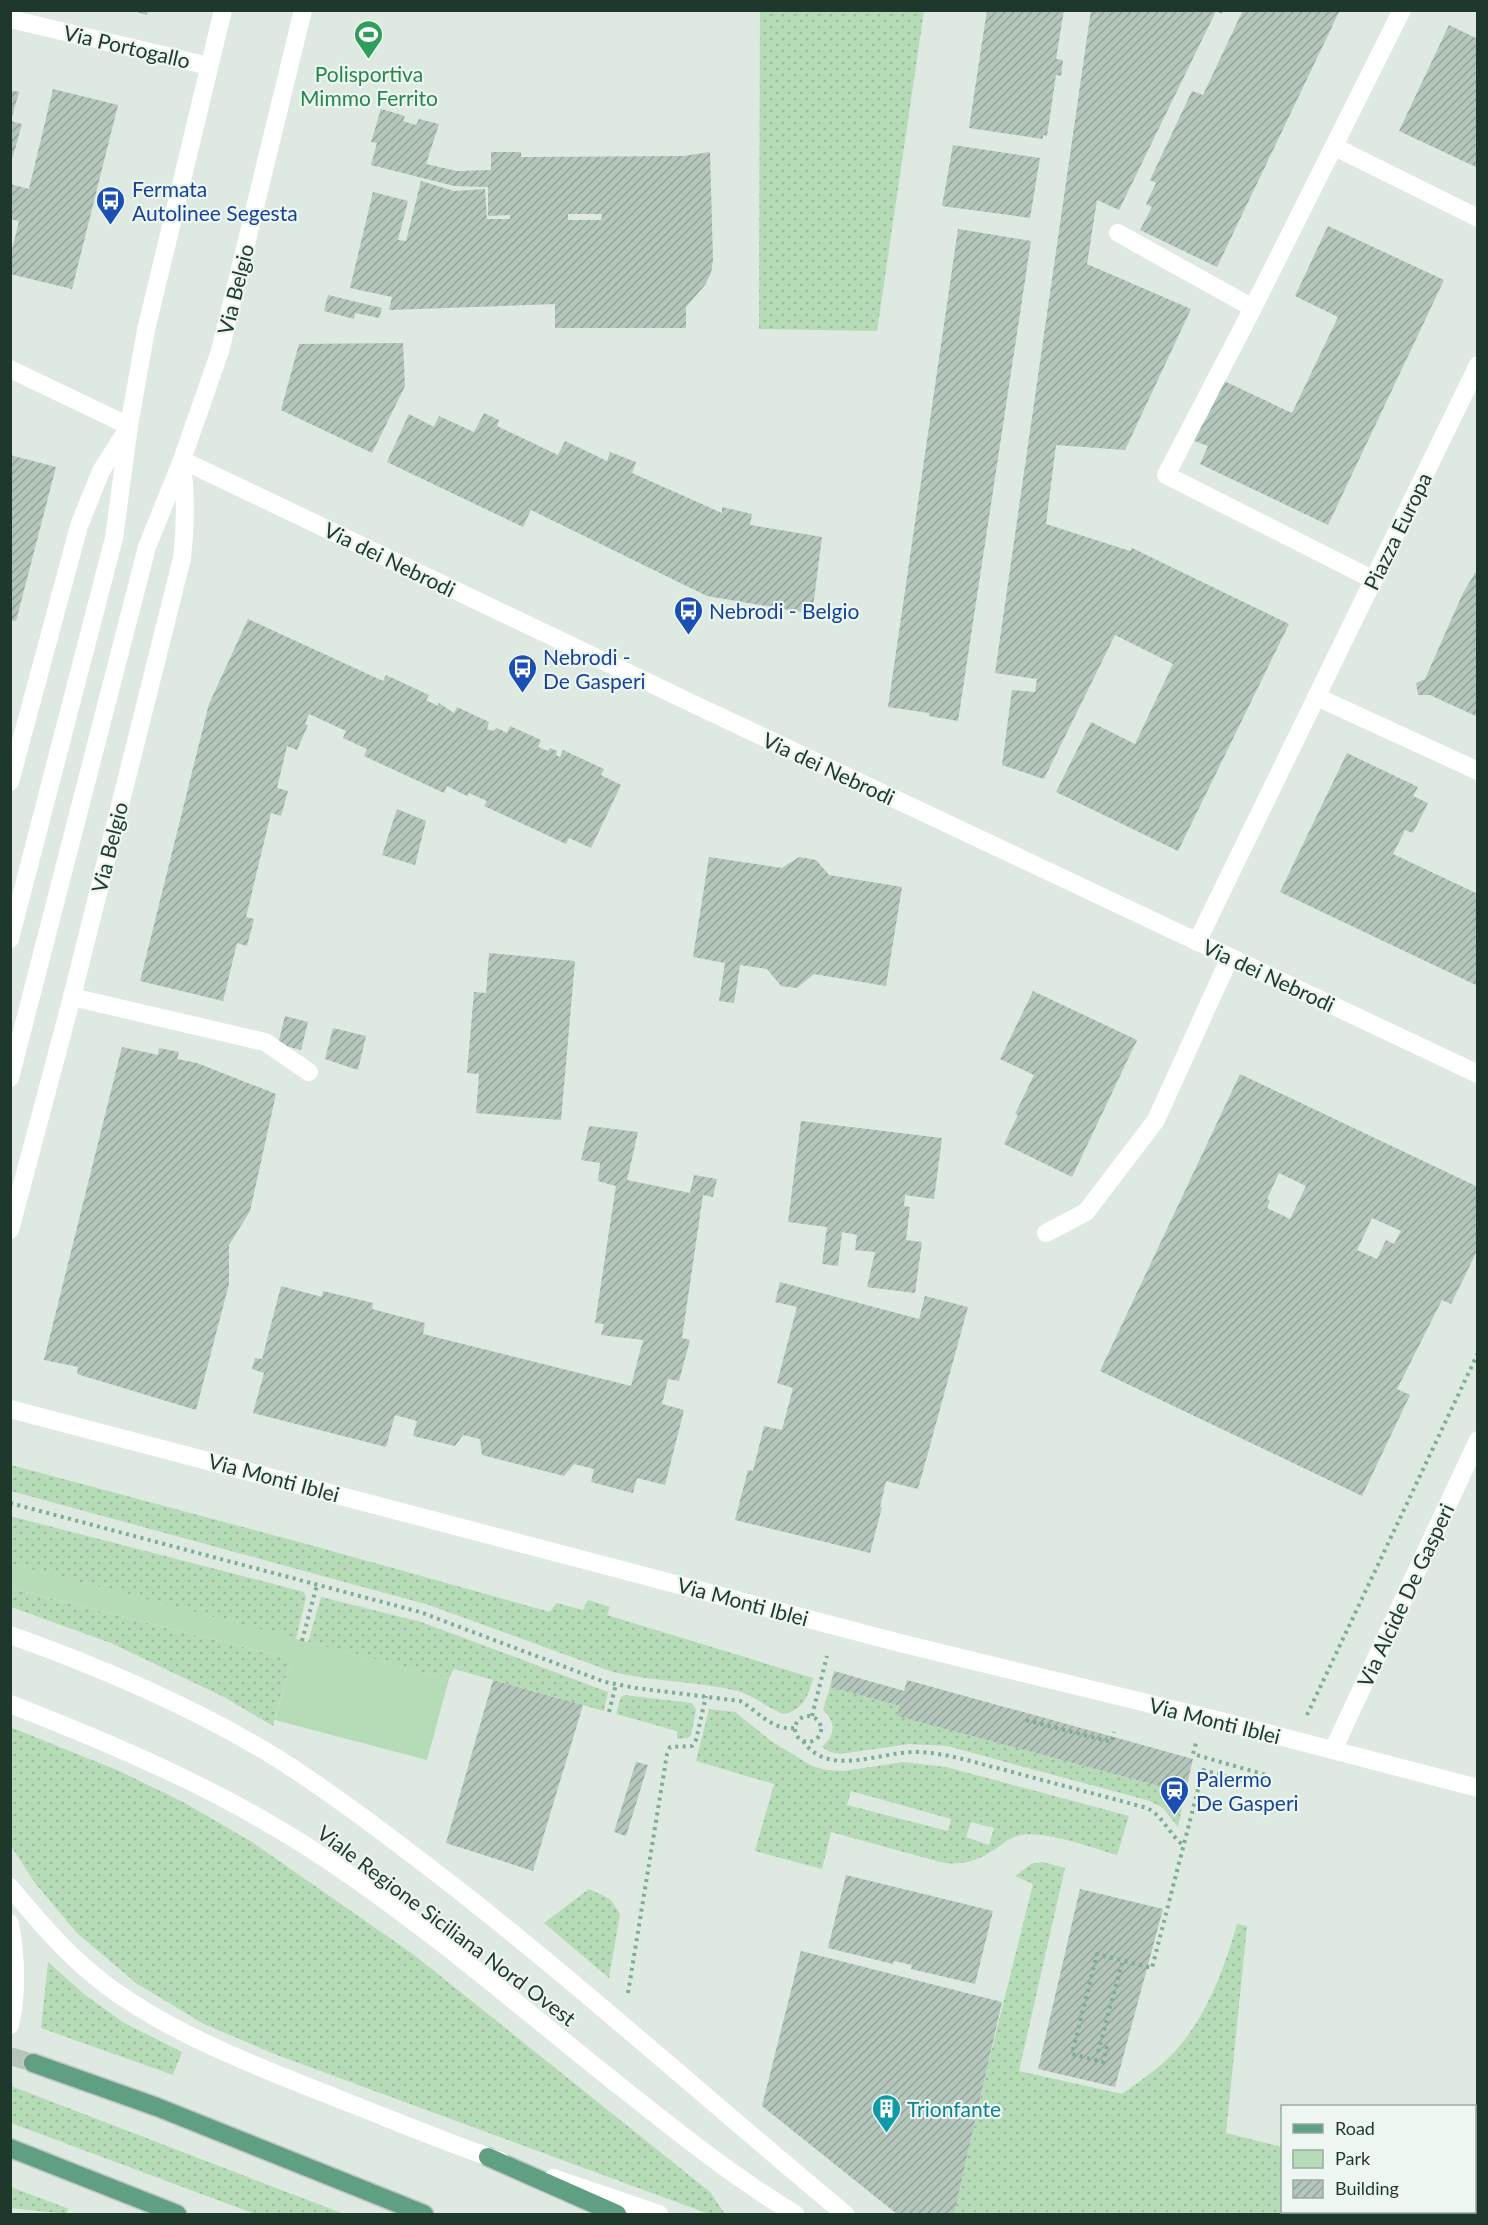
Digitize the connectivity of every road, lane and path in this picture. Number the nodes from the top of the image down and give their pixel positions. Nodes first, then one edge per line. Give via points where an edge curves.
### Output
1 (223, 10) edge
2 (1402, 10) edge
3 (303, 11) edge
4 (10, 18) edge
5 (209, 66) junction
6 (1335, 147) junction
7 (1478, 218) edge
8 (1118, 233) dead end
9 (1253, 308) junction
10 (1478, 365) edge
11 (10, 369) edge
12 (129, 426) junction
13 (182, 460) junction
14 (1374, 580) junction
15 (1317, 697) junction
16 (1478, 771) edge
17 (10, 782) edge
18 (10, 939) edge
19 (1197, 942) junction
20 (1230, 957) junction
21 (72, 997) junction
22 (309, 1072) dead end
23 (1478, 1074) edge
24 (10, 1078) edge
25 (10, 1230) edge
26 (1046, 1233) dead end
27 (1478, 1353) edge
28 (10, 1409) edge
29 (1478, 1440) edge
30 (10, 1503) edge
31 (317, 1585) junction
32 (10, 1635) edge
33 (302, 1641) dead end
34 (827, 1656) dead end
35 (616, 1684) junction
36 (706, 1696) junction
37 (10, 1704) edge
38 (609, 1712) dead end
39 (812, 1716) junction
40 (1026, 1720) dead end
41 (795, 1728) junction
42 (1114, 1732) dead end
43 (1295, 1740) junction
44 (803, 1742) junction
45 (1196, 1742) dead end
46 (1333, 1750) junction
47 (1478, 1788) edge
48 (1183, 1845) junction
49 (10, 1887) edge
50 (10, 1923) edge
51 (1122, 1963) dead end
52 (627, 2000) dead end
53 (10, 2025) edge
54 (1107, 2046) dead end
55 (1098, 2052) dead end
56 (33, 2063) tunnel mouth
57 (10, 2148) edge
58 (488, 2157) junction
59 (177, 2214) edge
60 (424, 2214) edge
61 (617, 2214) edge
62 (659, 2214) edge
63 (795, 2214) edge
64 (845, 2214) edge

1 - 5 street
2 - 6 street
3 - 13 street, Via Belgio via 220,351
4 - 5 street, Via Portogallo
5 - 12 street via 146,330
6 - 7 street
6 - 9 street
8 - 9 street
9 - 14 street via 1166,475
10 - 14 street, Piazza Europa
11 - 12 street
12 - 17 street via 101,471 79,525
12 - 18 street via 114,538
13 - 19 street, Via dei Nebrodi
13 - 21 street, Via Belgio via 186,525 182,558
13 - 24 street, Via Belgio via 147,547
14 - 15 street, Piazza Europa
15 - 16 street
15 - 19 street, Piazza Europa
19 - 20 street, Via dei Nebrodi
20 - 23 street, Via dei Nebrodi
20 - 26 street via 1156,1120 1086,1212
21 - 22 street via 265,1042
21 - 25 street, Via Belgio
27 - 43 path
28 - 43 street, Via Monti Iblei via 900,1643
29 - 46 street, Via Alcide De Gasperi
30 - 31 path
31 - 33 path
31 - 35 path via 420,1612
32 - 64 street via 191,1711 272,1756 383,1832 569,1980
34 - 39 path
35 - 36 path
35 - 38 path
36 - 41 path via 740,1701 767,1722
36 - 52 path via 692,1746 670,1747 667,1754
37 - 63 street, Viale Regione Siciliana Nord Ovest via 119,1747 188,1780 248,1810 332,1863 490,1981 668,2124
39 - 41 path via 801,1718
39 - 44 path via 822,1726 821,1734 815,1740
40 - 42 path via 1111,1742
41 - 44 path
43 - 46 street, Via Monti Iblei
44 - 48 path via 818,1757 838,1761 894,1753 935,1753 1147,1808 1156,1812
45 - 48 path via 1193,1754 1266,1775 1263,1786 1203,1770
46 - 47 street, Via Monti Iblei
48 - 54 path via 1152,1968 1097,1954 1072,2054 1103,2062
49 - 58 street via 71,1956 106,1985 172,2027 255,2066
50 - 53 street via 16,1953
51 - 55 path
56 - 60 main road via 157,2107
57 - 59 main road
58 - 61 main road
58 - 62 street

